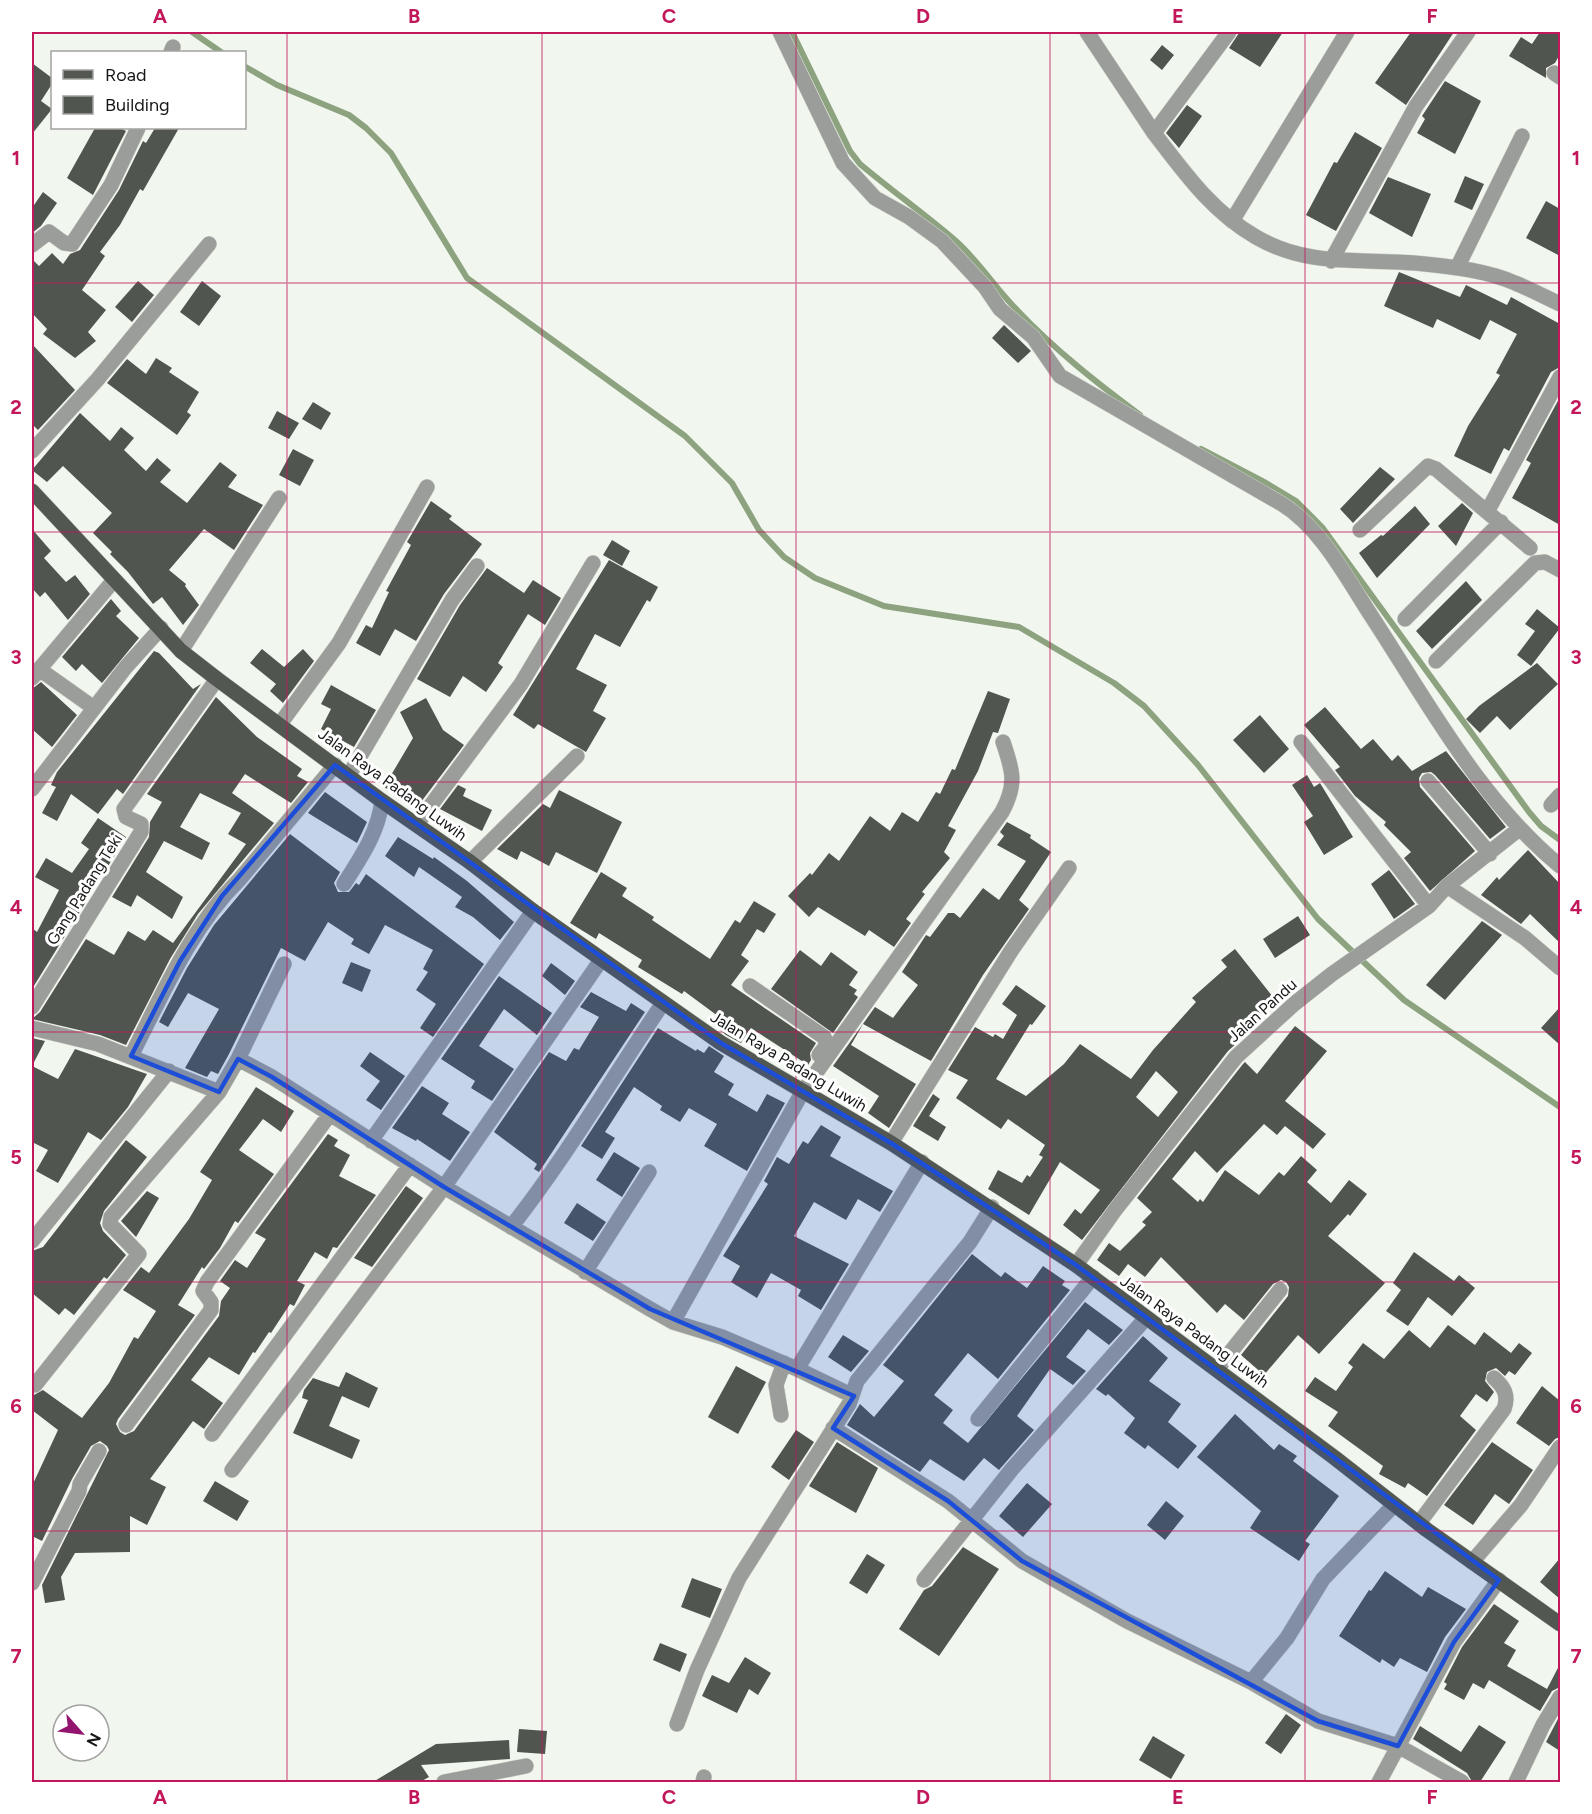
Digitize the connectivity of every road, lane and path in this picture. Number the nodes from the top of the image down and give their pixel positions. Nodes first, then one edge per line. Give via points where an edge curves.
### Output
1 (780, 32) edge
2 (1087, 32) edge
3 (1229, 32) edge
4 (1347, 32) edge
5 (1468, 32) edge
6 (138, 129) edge
7 (1154, 133) junction
8 (1522, 136) dead end
9 (1232, 221) junction
10 (209, 244) dead end
11 (32, 245) edge
12 (1331, 261) junction
13 (1457, 268) junction
14 (1560, 304) edge
15 (1560, 377) edge
16 (32, 451) edge
17 (427, 487) dead end
18 (32, 491) edge
19 (279, 498) dead end
20 (1487, 512) junction
21 (1501, 522) junction
22 (1360, 530) dead end
23 (1530, 548) dead end
24 (593, 563) dead end
25 (477, 566) dead end
26 (1560, 570) edge
27 (114, 580) junction
28 (1406, 620) dead end
29 (161, 628) junction
30 (181, 651) junction
31 (1436, 661) dead end
32 (35, 674) edge
33 (217, 679) junction
34 (94, 708) junction
35 (280, 724) junction
36 (1003, 742) dead end
37 (1301, 742) dead end
38 (577, 756) dead end
39 (335, 765) junction
40 (349, 775) junction
41 (1428, 781) dead end
42 (32, 789) edge
43 (382, 801) junction
44 (417, 824) junction
45 (1519, 829) junction
46 (1490, 854) junction
47 (470, 862) junction
48 (1560, 866) edge
49 (1069, 868) dead end
50 (344, 884) dead end
51 (1447, 886) junction
52 (1429, 906) junction
53 (532, 911) junction
54 (601, 960) junction
55 (284, 964) dead end
56 (1560, 968) edge
57 (750, 986) dead end
58 (663, 1003) junction
59 (32, 1007) edge
60 (32, 1028) edge
61 (131, 1056) junction
62 (238, 1059) junction
63 (169, 1071) junction
64 (800, 1089) junction
65 (219, 1092) junction
66 (330, 1114) junction
67 (371, 1141) junction
68 (891, 1143) junction
69 (922, 1162) junction
70 (410, 1165) junction
71 (649, 1172) dead end
72 (444, 1187) junction
73 (992, 1207) junction
74 (511, 1227) junction
75 (32, 1241) edge
76 (1076, 1265) junction
77 (585, 1272) junction
78 (1093, 1277) junction
79 (1280, 1290) dead end
80 (1146, 1318) junction
81 (674, 1322) junction
82 (790, 1366) junction
83 (1217, 1369) junction
84 (1494, 1378) dead end
85 (35, 1384) dead end
86 (851, 1395) junction
87 (781, 1414) dead end
88 (978, 1419) dead end
89 (126, 1425) dead end
90 (833, 1428) junction
91 (212, 1434) dead end
92 (1560, 1447) edge
93 (99, 1451) dead end
94 (232, 1470) dead end
95 (1394, 1505) junction
96 (970, 1519) junction
97 (1419, 1523) junction
98 (1472, 1562) junction
99 (924, 1580) dead end
100 (1499, 1580) junction
101 (32, 1583) edge
102 (1560, 1624) edge
103 (1251, 1682) junction
104 (1560, 1697) edge
105 (677, 1724) dead end
106 (1398, 1746) junction
107 (526, 1766) dead end
108 (444, 1782) edge
109 (1379, 1782) edge
110 (1462, 1782) edge
111 (1516, 1782) edge

1 - 45 street via 843,163 875,198 942,241 1000,309 1033,337 1060,376 1306,522 1467,762
2 - 7 street
3 - 7 street
4 - 9 street
5 - 12 street via 1416,106
6 - 11 street via 111,185 72,244 49,232
7 - 9 street via 1194,187
8 - 13 street
9 - 12 street via 1273,246
10 - 16 street via 97,380
12 - 13 street via 1378,260
13 - 14 street via 1513,282
15 - 20 street
17 - 35 street via 339,643
18 - 27 main road, Jalan Raya Padang Luwih
19 - 30 street
20 - 21 street
20 - 22 street via 1428,466
21 - 23 street
21 - 28 street
24 - 44 street via 515,692
25 - 40 street via 452,600
26 - 31 street via 1536,562
27 - 29 main road, Jalan Raya Padang Luwih
27 - 32 street
29 - 30 main road, Jalan Raya Padang Luwih
29 - 34 street
30 - 33 main road, Jalan Raya Padang Luwih
32 - 34 street
33 - 35 main road, Jalan Raya Padang Luwih
33 - 59 street, Gang Padang Teki via 124,809 126,817 141,824 141,832
34 - 42 street
35 - 39 main road, Jalan Raya Padang Luwih
36 - 64 street via 1013,770 1013,783 1002,812
37 - 52 street
38 - 47 street
39 - 40 main road, Jalan Raya Padang Luwih
39 - 61 street via 222,896 180,961
40 - 43 main road, Jalan Raya Padang Luwih
41 - 46 street
43 - 44 main road, Jalan Raya Padang Luwih
43 - 50 street via 374,835
44 - 47 main road, Jalan Raya Padang Luwih
45 - 46 street, Jalan Pandu
45 - 48 street
46 - 51 street, Jalan Pandu
47 - 53 main road, Jalan Raya Padang Luwih
49 - 68 street via 1006,957
51 - 52 street, Jalan Pandu
51 - 56 street via 1525,938
52 - 76 street, Jalan Pandu via 1332,974 1236,1057 1114,1210
53 - 54 main road, Jalan Raya Padang Luwih
53 - 67 street
54 - 58 main road, Jalan Raya Padang Luwih
54 - 72 street
55 - 62 street
57 - 64 street via 827,1040
58 - 64 main road, Jalan Raya Padang Luwih via 721,1043
58 - 74 street via 550,1178
60 - 61 street
61 - 63 street
62 - 65 street
62 - 66 street
63 - 65 street
63 - 75 street
64 - 68 main road, Jalan Raya Padang Luwih
64 - 81 street
65 - 85 street via 111,1218 110,1224 139,1254
66 - 67 street
66 - 89 street via 207,1282 203,1291 211,1302 211,1310
67 - 70 street
68 - 69 main road, Jalan Raya Padang Luwih
69 - 73 main road, Jalan Raya Padang Luwih
69 - 82 street
70 - 72 street
70 - 91 street
71 - 77 street
72 - 74 street
72 - 94 street
73 - 76 main road, Jalan Raya Padang Luwih
73 - 86 street via 970,1242 857,1381
74 - 77 street
76 - 78 main road, Jalan Raya Padang Luwih
77 - 81 street
78 - 80 main road, Jalan Raya Padang Luwih
78 - 88 street
79 - 83 street
80 - 83 main road, Jalan Raya Padang Luwih
80 - 96 street
81 - 82 street
82 - 86 street
82 - 87 street via 776,1385
83 - 95 main road, Jalan Raya Padang Luwih
84 - 97 street via 1505,1392 1504,1409
86 - 90 street
90 - 96 street
90 - 105 street via 739,1578
92 - 98 street via 1521,1505
93 - 101 street
95 - 97 main road, Jalan Raya Padang Luwih
95 - 103 street via 1323,1579 1287,1638
96 - 99 street
96 - 103 street via 1022,1561 1066,1587
97 - 98 main road, Jalan Raya Padang Luwih
98 - 100 main road, Jalan Raya Padang Luwih
100 - 102 main road, Jalan Raya Padang Luwih
100 - 106 street via 1454,1642
103 - 106 street via 1318,1721
104 - 111 street
106 - 109 street
106 - 110 street
107 - 108 street

